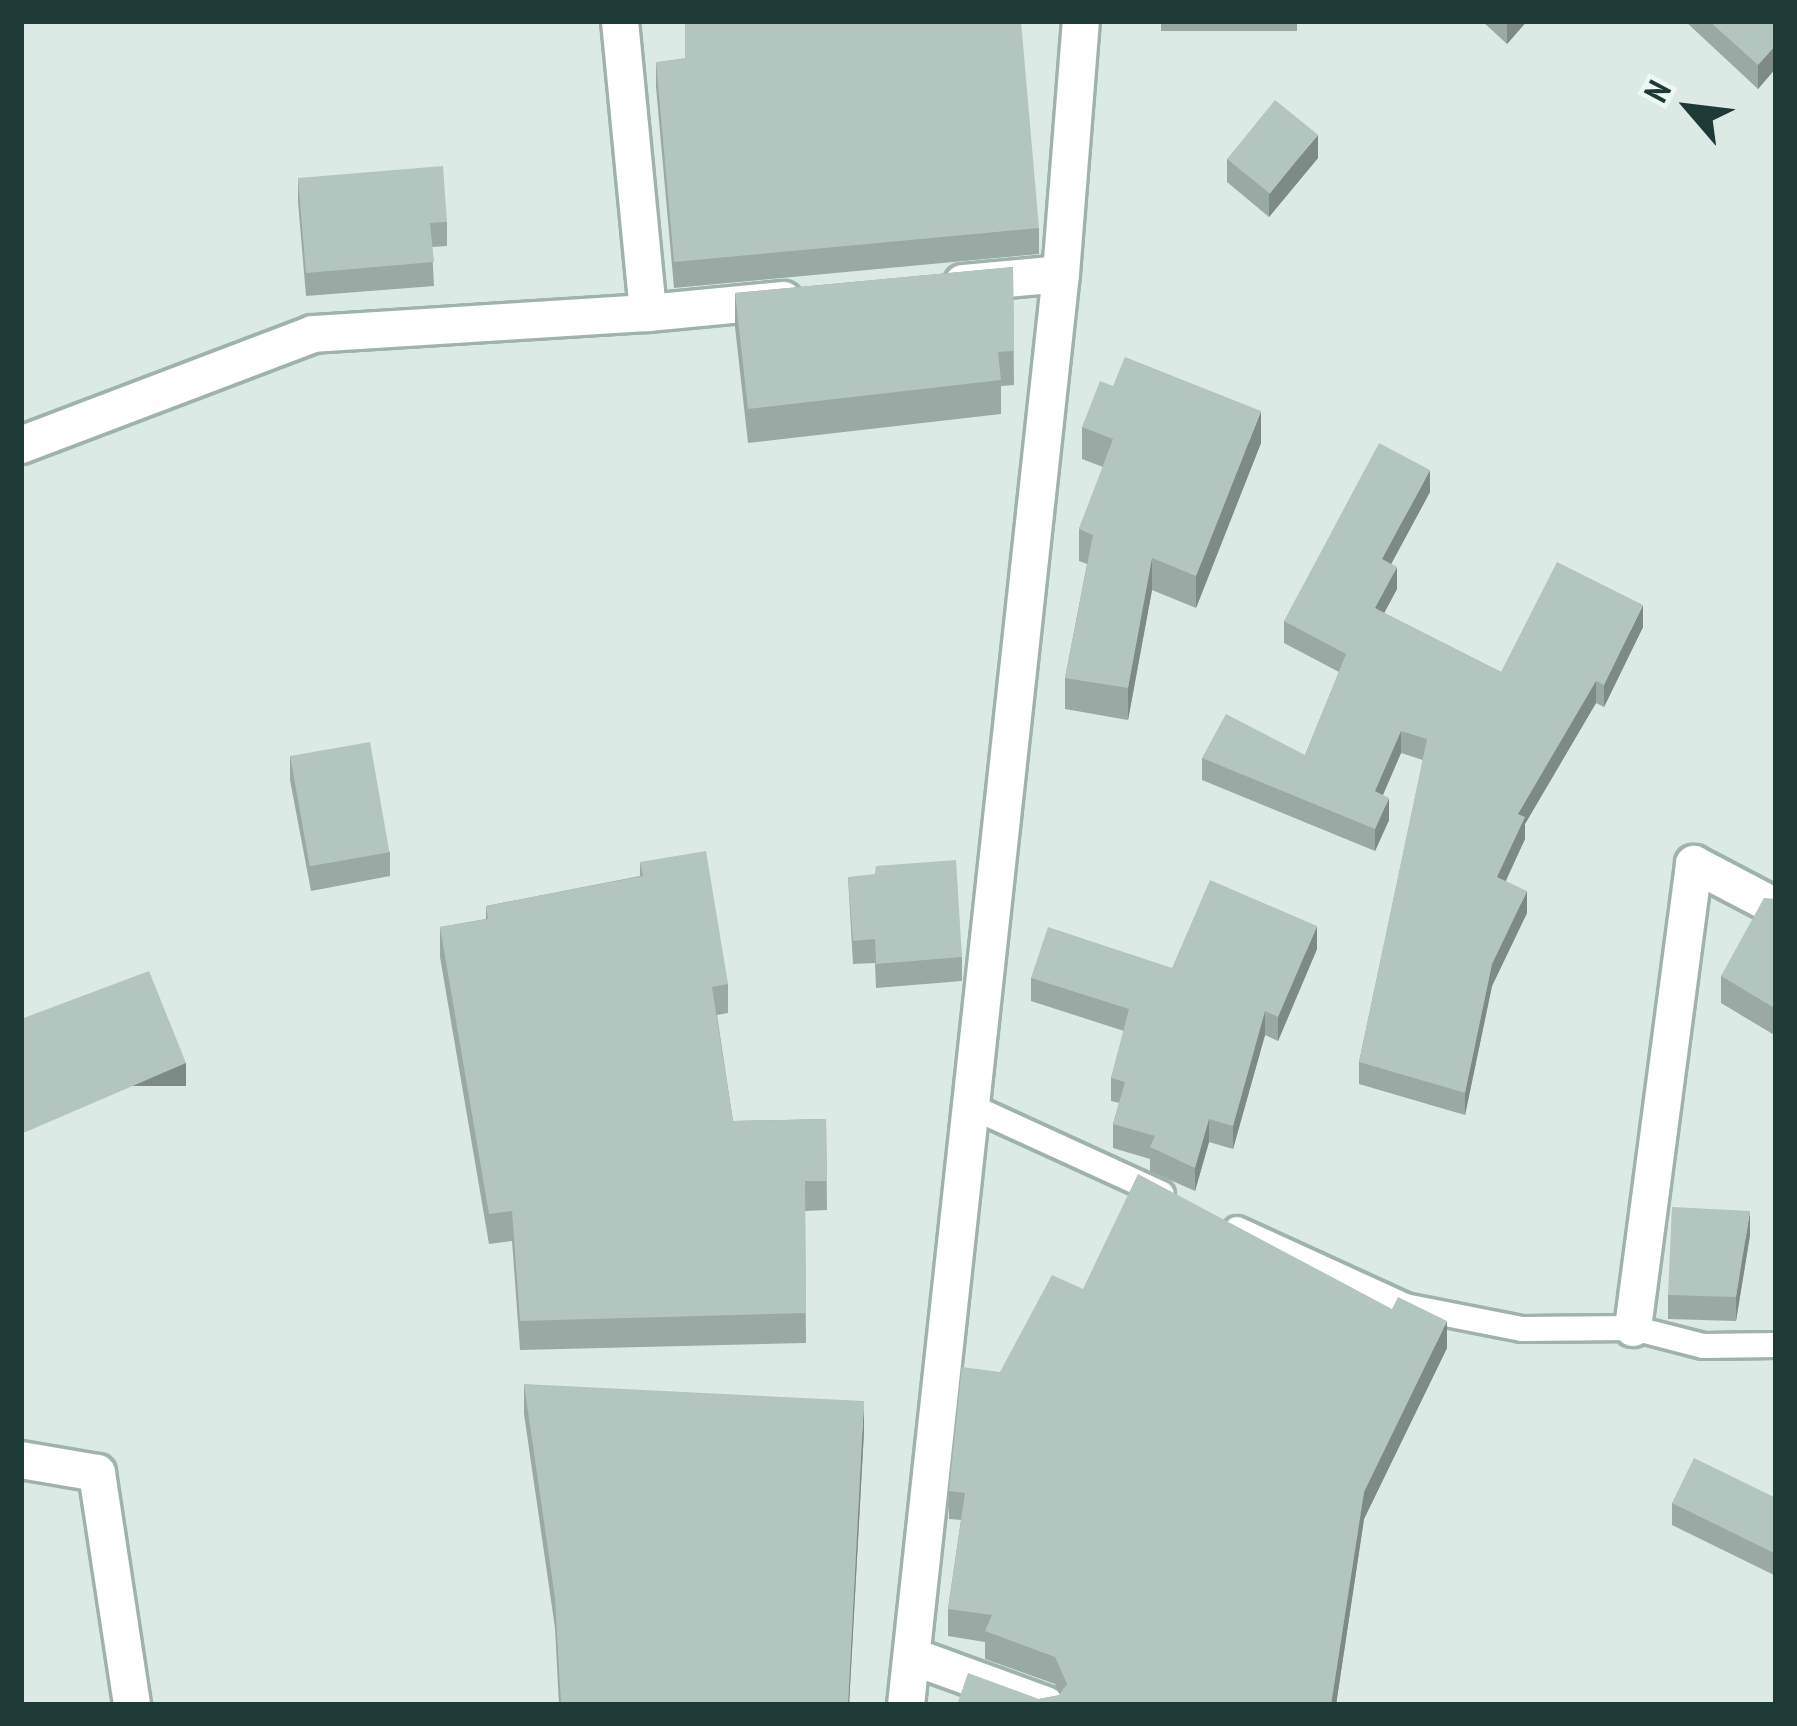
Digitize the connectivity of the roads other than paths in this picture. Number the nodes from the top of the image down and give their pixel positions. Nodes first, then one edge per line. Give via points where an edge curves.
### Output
1 (620, 21) edge
2 (1081, 21) edge
3 (1061, 274) junction
4 (924, 287) edge
5 (832, 296) edge
6 (649, 313) junction
7 (21, 445) edge
8 (1776, 907) edge
9 (968, 1105) junction
10 (1633, 1328) junction
11 (1776, 1345) edge
12 (21, 1460) edge
13 (914, 1657) junction
14 (132, 1705) edge
15 (906, 1705) edge
16 (1046, 1705) edge

1 - 6 street
2 - 3 street
3 - 4 street
3 - 9 street
5 - 6 street
6 - 7 street via 313,334
8 - 10 street via 1694,864
9 - 10 lane via 1406,1306 1522,1329
9 - 13 street
10 - 11 lane via 1703,1346
12 - 14 street via 97,1473
13 - 15 street
13 - 16 street

